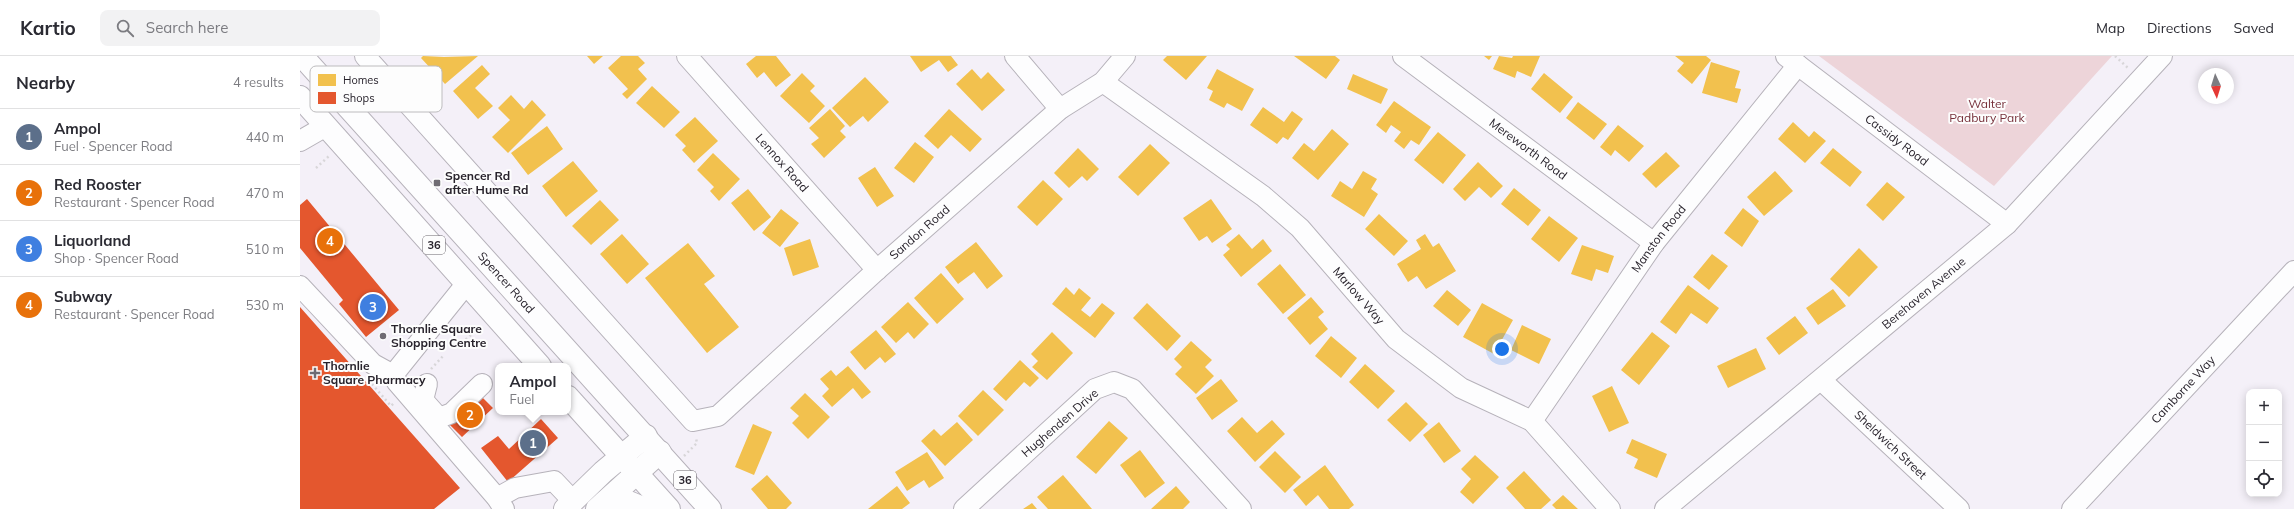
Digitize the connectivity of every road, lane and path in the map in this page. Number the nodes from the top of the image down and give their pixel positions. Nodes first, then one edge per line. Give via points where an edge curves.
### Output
1 (302, 56) edge
2 (365, 56) edge
3 (687, 56) edge
4 (1015, 56) edge
5 (1125, 56) edge
6 (1403, 56) edge
7 (2115, 56) edge
8 (2162, 56) edge
9 (1792, 60) edge
10 (311, 66) edge
11 (374, 66) edge
12 (2129, 70) dead end
13 (1103, 82) junction
14 (301, 102) edge
15 (1060, 109) junction
16 (310, 111) edge
17 (311, 112) edge
18 (351, 112) edge
19 (415, 112) edge
20 (326, 126) junction
21 (369, 132) junction
22 (300, 141) edge
23 (2007, 224) junction
24 (1654, 243) junction
25 (877, 270) junction
26 (2294, 271) edge
27 (467, 283) junction
28 (300, 286) edge
29 (471, 335) dead end
30 (458, 346) dead end
31 (444, 355) dead end
32 (537, 363) edge
33 (393, 375) junction
34 (428, 377) joint
35 (367, 378) dead end
36 (1821, 380) junction
37 (482, 384) dead end
38 (397, 400) dead end
39 (571, 400) edge
40 (694, 421) junction
41 (1532, 421) junction
42 (653, 444) junction
43 (621, 457) junction
44 (682, 459) dead end
45 (636, 473) junction
46 (505, 505) edge
47 (569, 505) edge
48 (601, 505) edge
49 (645, 509) edge
50 (669, 509) edge
51 (710, 509) edge
52 (964, 509) edge
53 (1241, 509) edge
54 (1610, 509) edge
55 (1665, 509) edge
56 (1960, 509) edge
57 (2072, 509) edge

1 - 10 main road, Spencer Road / 36
2 - 11 street
3 - 25 street, Lennox Road
4 - 15 street
5 - 13 street, Sandon Road
6 - 24 street, Mereworth Road
7 - 12 path
8 - 23 street, Berehaven Avenue
9 - 23 street, Cassidy Road
9 - 24 street, Manston Road
13 - 15 street, Sandon Road
13 - 41 street, Marlow Way via 1257,192 1300,228 1396,339 1461,388
14 - 16 main road, 36
15 - 25 street, Sandon Road
17 - 20 main road, 36
18 - 21 main road, Spencer Road / 36
19 - 40 street
20 - 22 street
20 - 27 main road, 36
21 - 27 main road via 380,159 459,246 470,262 471,273
21 - 42 main road, Spencer Road / 36
23 - 36 street, Berehaven Avenue
24 - 41 street, Manston Road
25 - 40 street, Sandon Road via 718,416
26 - 57 street, Camborne Way
27 - 32 main road, 36
27 - 33 street
28 - 33 street via 374,364
29 - 30 path
31 - 34 path
33 - 46 street
34 - 37 street via 423,400 439,418 452,413
35 - 38 path via 391,406
36 - 55 street, Berehaven Avenue
36 - 56 street, Sheldwich Street
39 - 43 main road, 36
40 - 44 path via 697,443
41 - 54 street, Marlow Way
42 - 43 main road
42 - 45 main road
42 - 51 main road, Spencer Road / 36
43 - 45 main road, 36
43 - 47 main road
45 - 48 main road
45 - 50 main road, 36
46 - 47 street via 515,488 554,481
48 - 49 main road via 626,501
52 - 53 street, Hughenden Drive via 1095,389 1114,382 1132,389

